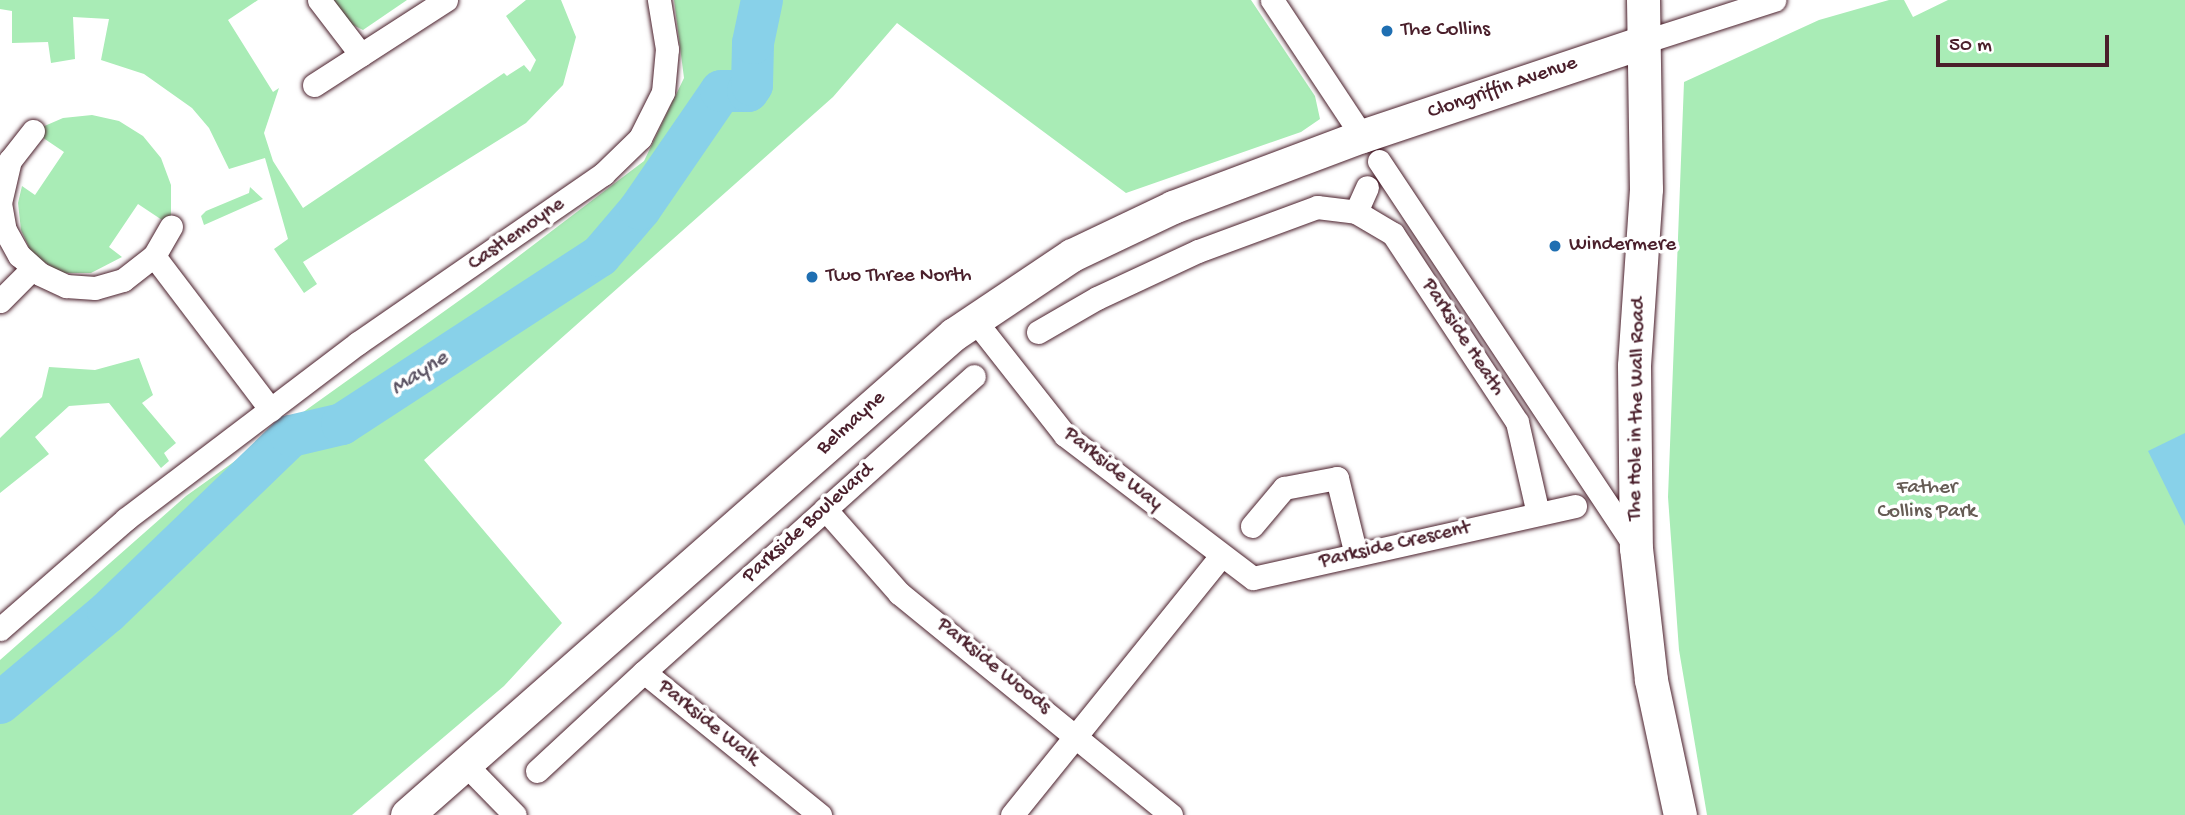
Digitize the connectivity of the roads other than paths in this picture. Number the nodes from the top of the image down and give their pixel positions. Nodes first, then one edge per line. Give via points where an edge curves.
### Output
1 (319, 0) edge
2 (446, 0) edge
3 (659, 0) edge
4 (1272, 0) edge
5 (1643, 0) edge
6 (1774, 0) edge
7 (1643, 42) junction
8 (361, 55) junction
9 (314, 85) dead end
10 (33, 131) dead end
11 (1370, 149) junction
12 (5, 157) edge
13 (1367, 187) dead end
14 (1356, 212) junction
15 (171, 226) dead end
16 (154, 256) junction
17 (32, 269) junction
18 (0, 301) edge
19 (973, 318) junction
20 (1038, 332) dead end
21 (974, 376) dead end
22 (271, 410) junction
23 (1575, 506) dead end
24 (825, 509) junction
25 (1538, 514) junction
26 (1252, 526) dead end
27 (1636, 548) junction
28 (1214, 552) junction
29 (1356, 555) junction
30 (0, 629) edge
31 (644, 672) junction
32 (1077, 735) junction
33 (465, 764) junction
34 (537, 771) dead end
35 (407, 815) edge
36 (515, 815) edge
37 (820, 815) edge
38 (1012, 815) edge
39 (1171, 815) edge
40 (1680, 815) edge

1 - 8 street
2 - 8 street
3 - 22 street, Castlemoyne via 666,76 657,109 640,138 603,174 358,343
4 - 11 street
5 - 7 street, The Hole in the Wall Road
6 - 7 street
7 - 11 street, Clongriffin Avenue
7 - 27 street, The Hole in the Wall Road via 1646,189 1634,366
8 - 9 street
10 - 12 street
11 - 19 street, Belmayne via 1173,207 1072,255
11 - 27 street
12 - 17 street via 0,203 5,230
13 - 14 street
14 - 20 street via 1317,207 1198,251 1097,298
14 - 25 street, Parkside Heath via 1393,234 1517,422
15 - 16 street
16 - 17 street via 123,280 95,288 66,286
16 - 22 street
17 - 18 street
19 - 28 street, Parkside Way via 1065,435
19 - 33 street, Belmayne
21 - 24 street, Parkside Boulevard
22 - 30 street, Castlemoyne via 126,519
23 - 25 street, Parkside Crescent
24 - 31 street, Parkside Boulevard
24 - 32 street, Parkside Woods via 899,593
25 - 29 street, Parkside Crescent
26 - 29 street via 1284,488 1337,478
27 - 40 street, The Hole in the Wall Road via 1651,680
28 - 29 street, Parkside Crescent via 1253,578
28 - 32 street
31 - 34 street, Parkside Walk
31 - 37 street, Parkside Walk
32 - 38 street
32 - 39 street, Parkside Woods
33 - 35 street, Belmayne
33 - 36 street

